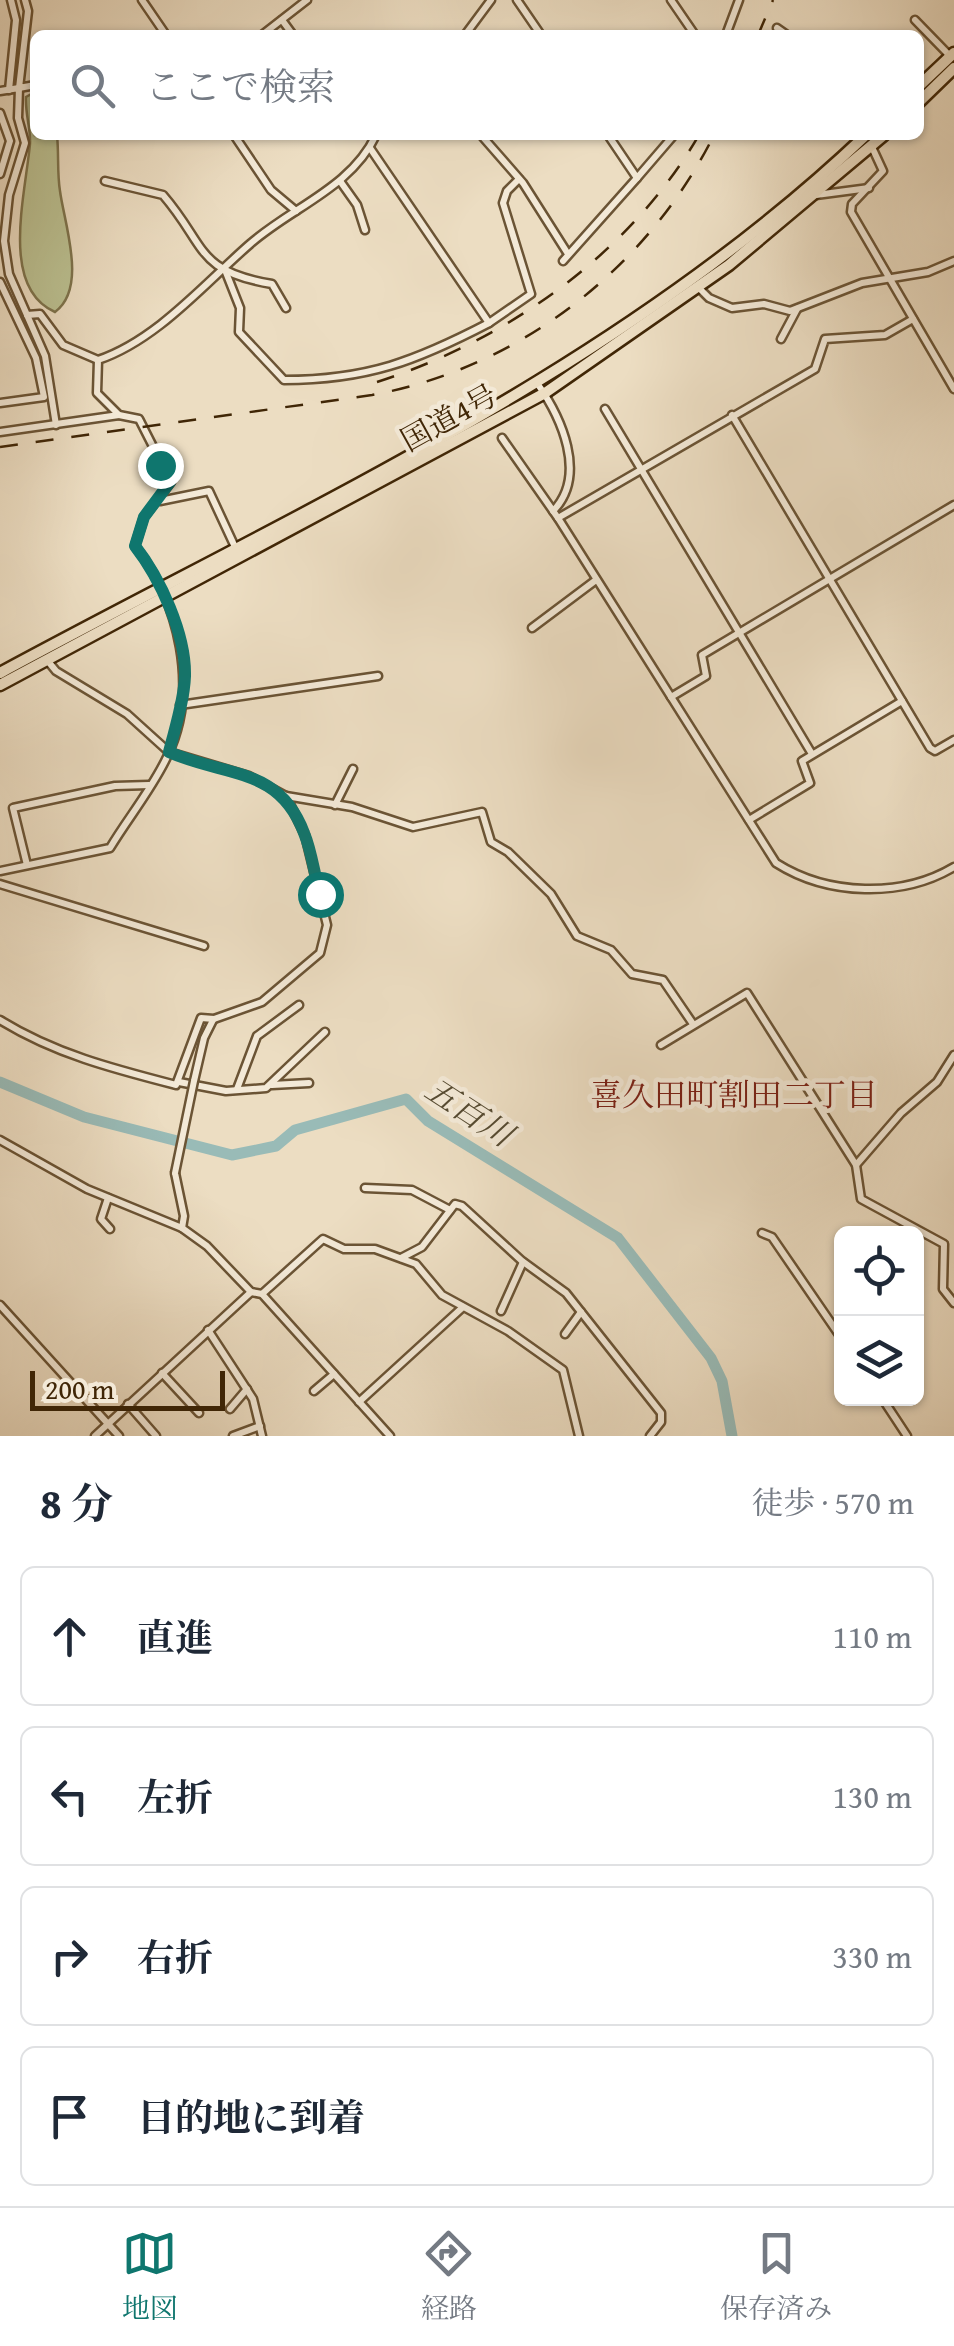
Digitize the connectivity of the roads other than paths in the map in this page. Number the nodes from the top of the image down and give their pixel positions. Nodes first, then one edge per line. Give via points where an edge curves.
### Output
1 (11, 0) edge
2 (25, 0) edge
3 (142, 0) edge
4 (491, 0) edge
5 (516, 0) edge
6 (671, 0) edge
7 (739, 0) edge
8 (304, 1) edge
9 (282, 20) junction
10 (914, 20) dead end
11 (777, 28) dead end
12 (163, 30) edge
13 (269, 30) edge
14 (289, 30) edge
15 (468, 30) edge
16 (537, 30) edge
17 (692, 30) edge
18 (728, 30) edge
19 (780, 30) edge
20 (953, 59) edge
21 (924, 82) edge
22 (30, 87) edge
23 (20, 88) junction
24 (4, 90) edge
25 (924, 96) edge
26 (0, 113) edge
27 (237, 140) edge
28 (374, 140) edge
29 (485, 140) edge
30 (611, 140) edge
31 (670, 140) edge
32 (864, 140) edge
33 (864, 140) edge
34 (867, 140) edge
35 (370, 148) junction
36 (0, 174) edge
37 (637, 178) junction
38 (519, 179) junction
39 (105, 181) dead end
40 (340, 181) junction
41 (870, 188) junction
42 (816, 195) junction
43 (296, 212) junction
44 (365, 230) dead end
45 (954, 261) edge
46 (224, 270) junction
47 (890, 276) junction
48 (0, 282) edge
49 (699, 288) junction
50 (286, 308) dead end
51 (798, 308) junction
52 (27, 315) junction
53 (913, 320) junction
54 (488, 323) junction
55 (781, 340) dead end
56 (98, 360) junction
57 (538, 383) junction
58 (954, 389) edge
59 (545, 394) junction
60 (48, 397) junction
61 (0, 403) edge
62 (605, 408) dead end
63 (119, 415) junction
64 (732, 415) junction
65 (56, 424) junction
66 (0, 432) edge
67 (502, 438) dead end
68 (641, 468) junction
69 (159, 502) junction
70 (954, 505) edge
71 (556, 514) junction
72 (235, 547) junction
73 (829, 579) junction
74 (596, 580) junction
75 (164, 591) junction
76 (532, 628) dead end
77 (740, 632) junction
78 (47, 660) junction
79 (0, 673) edge
80 (378, 676) dead end
81 (0, 685) edge
82 (671, 697) junction
83 (902, 701) junction
84 (180, 705) junction
85 (954, 740) edge
86 (169, 752) junction
87 (812, 754) junction
88 (353, 769) dead end
89 (150, 785) junction
90 (286, 796) junction
91 (334, 805) junction
92 (748, 820) junction
93 (27, 865) junction
94 (954, 868) edge
95 (0, 871) edge
96 (0, 884) edge
97 (204, 946) dead end
98 (299, 1005) dead end
99 (214, 1019) junction
100 (0, 1020) edge
101 (694, 1024) junction
102 (325, 1032) dead end
103 (661, 1045) dead end
104 (954, 1055) edge
105 (180, 1082) junction
106 (309, 1083) dead end
107 (272, 1085) junction
108 (237, 1090) junction
109 (0, 1140) edge
110 (856, 1165) junction
111 (365, 1188) dead end
112 (108, 1198) junction
113 (450, 1210) junction
114 (182, 1228) junction
115 (110, 1229) dead end
116 (762, 1233) dead end
117 (399, 1260) junction
118 (524, 1262) junction
119 (251, 1292) junction
120 (262, 1294) junction
121 (954, 1302) edge
122 (0, 1305) edge
123 (463, 1307) junction
124 (500, 1311) dead end
125 (581, 1312) junction
126 (834, 1328) edge
127 (208, 1330) junction
128 (564, 1334) dead end
129 (162, 1372) junction
130 (334, 1374) junction
131 (247, 1389) junction
132 (314, 1391) dead end
133 (359, 1402) junction
134 (128, 1404) junction
135 (887, 1406) edge
136 (230, 1409) dead end
137 (199, 1412) dead end
138 (108, 1423) junction
139 (260, 1426) junction
140 (95, 1436) edge
141 (119, 1436) edge
142 (156, 1436) edge
143 (233, 1436) edge
144 (262, 1436) edge
145 (390, 1436) edge
146 (579, 1436) edge
147 (650, 1436) edge
148 (907, 1436) edge

1 - 24 street via 16,20
2 - 23 street
3 - 12 street
4 - 15 street
5 - 16 street
6 - 17 street
7 - 18 street
8 - 9 street
9 - 13 street
9 - 14 street
10 - 20 street
11 - 19 street
20 - 21 highway
20 - 25 highway
22 - 23 street
23 - 24 street
23 - 52 street via 17,113 26,143 9,195 4,241
26 - 36 street via 10,141
27 - 43 street via 271,190
28 - 35 street
29 - 38 street
30 - 37 street
31 - 37 street
32 - 42 highway, 国道4号
33 - 57 highway, 国道4号 via 693,280
34 - 41 street via 884,168
35 - 40 street
35 - 54 street
37 - 38 street via 565,258
38 - 54 street via 503,203 532,294
39 - 46 street via 163,195 198,250
40 - 43 street
40 - 44 street
41 - 42 street
41 - 47 street via 851,212
42 - 49 highway, 国道4号
43 - 46 street
45 - 47 street
46 - 50 street via 272,284
46 - 54 street via 240,308 240,332 284,380 356,378 422,356
46 - 56 street via 135,342
47 - 51 street
47 - 53 street
48 - 60 street
49 - 51 street via 732,308
49 - 59 highway, 国道4号
51 - 55 street
52 - 56 street via 40,314 63,345
52 - 60 street via 45,356
53 - 58 street
53 - 64 street via 890,334 826,338 820,366
56 - 63 street via 96,394
57 - 59 street
57 - 72 highway, 国道4号
59 - 71 street via 563,428 569,459
59 - 75 highway, 国道4号
60 - 61 street
60 - 65 street
62 - 68 street
63 - 65 street
63 - 69 street via 140,419 170,478
64 - 68 street
64 - 73 street
65 - 66 street
67 - 71 street
68 - 71 street
68 - 77 street
69 - 72 street via 209,491
69 - 75 street via 144,517 135,546
70 - 73 street
71 - 74 street
72 - 75 highway, 国道4号
73 - 77 street
73 - 83 street
74 - 76 street
74 - 82 street
75 - 78 highway, 国道4号
75 - 79 highway, 国道4号
75 - 84 street via 184,664
77 - 82 street via 702,655 706,676
77 - 87 street
78 - 81 highway, 国道4号
78 - 86 street
80 - 84 street
82 - 92 street
83 - 85 street via 930,748
83 - 87 street
84 - 86 street
86 - 89 street
86 - 90 street via 249,776
87 - 92 street via 800,764 810,783
88 - 91 street
89 - 93 street via 110,848
89 - 93 street via 14,808
90 - 91 street
90 - 99 street via 305,835 324,908 324,942 317,958 278,992
91 - 101 street via 413,827 482,812 491,842 551,894 570,930 610,950 632,974 669,985
92 - 94 street via 780,865 849,887 919,886
93 - 95 street
96 - 97 street
98 - 108 street via 256,1036
99 - 105 street via 201,1018
99 - 114 street, bridge via 204,1038 175,1173
100 - 105 street via 96,1064
101 - 103 street
101 - 110 street via 747,992
102 - 107 street
104 - 110 street via 937,1082
105 - 108 street
106 - 107 street
107 - 108 street
109 - 112 street
110 - 121 street via 863,1202 943,1242 943,1289
111 - 113 street via 412,1190
112 - 114 street
112 - 115 street via 101,1219
113 - 117 street via 422,1247
113 - 118 street via 462,1206
114 - 119 street
116 - 126 street via 772,1237
117 - 120 street via 323,1239
117 - 123 street via 416,1264 442,1295
118 - 124 street
118 - 125 street via 558,1284
119 - 120 street
119 - 127 street
120 - 130 street
122 - 138 street
123 - 133 street
123 - 146 street via 562,1370
125 - 128 street
125 - 147 street via 661,1414
127 - 129 street
127 - 131 street
129 - 134 street
129 - 137 street
130 - 132 street
130 - 133 street
131 - 136 street
131 - 139 street
133 - 145 street
134 - 138 street
134 - 142 street
135 - 148 street
138 - 140 street
138 - 141 street
139 - 143 street
139 - 144 street

